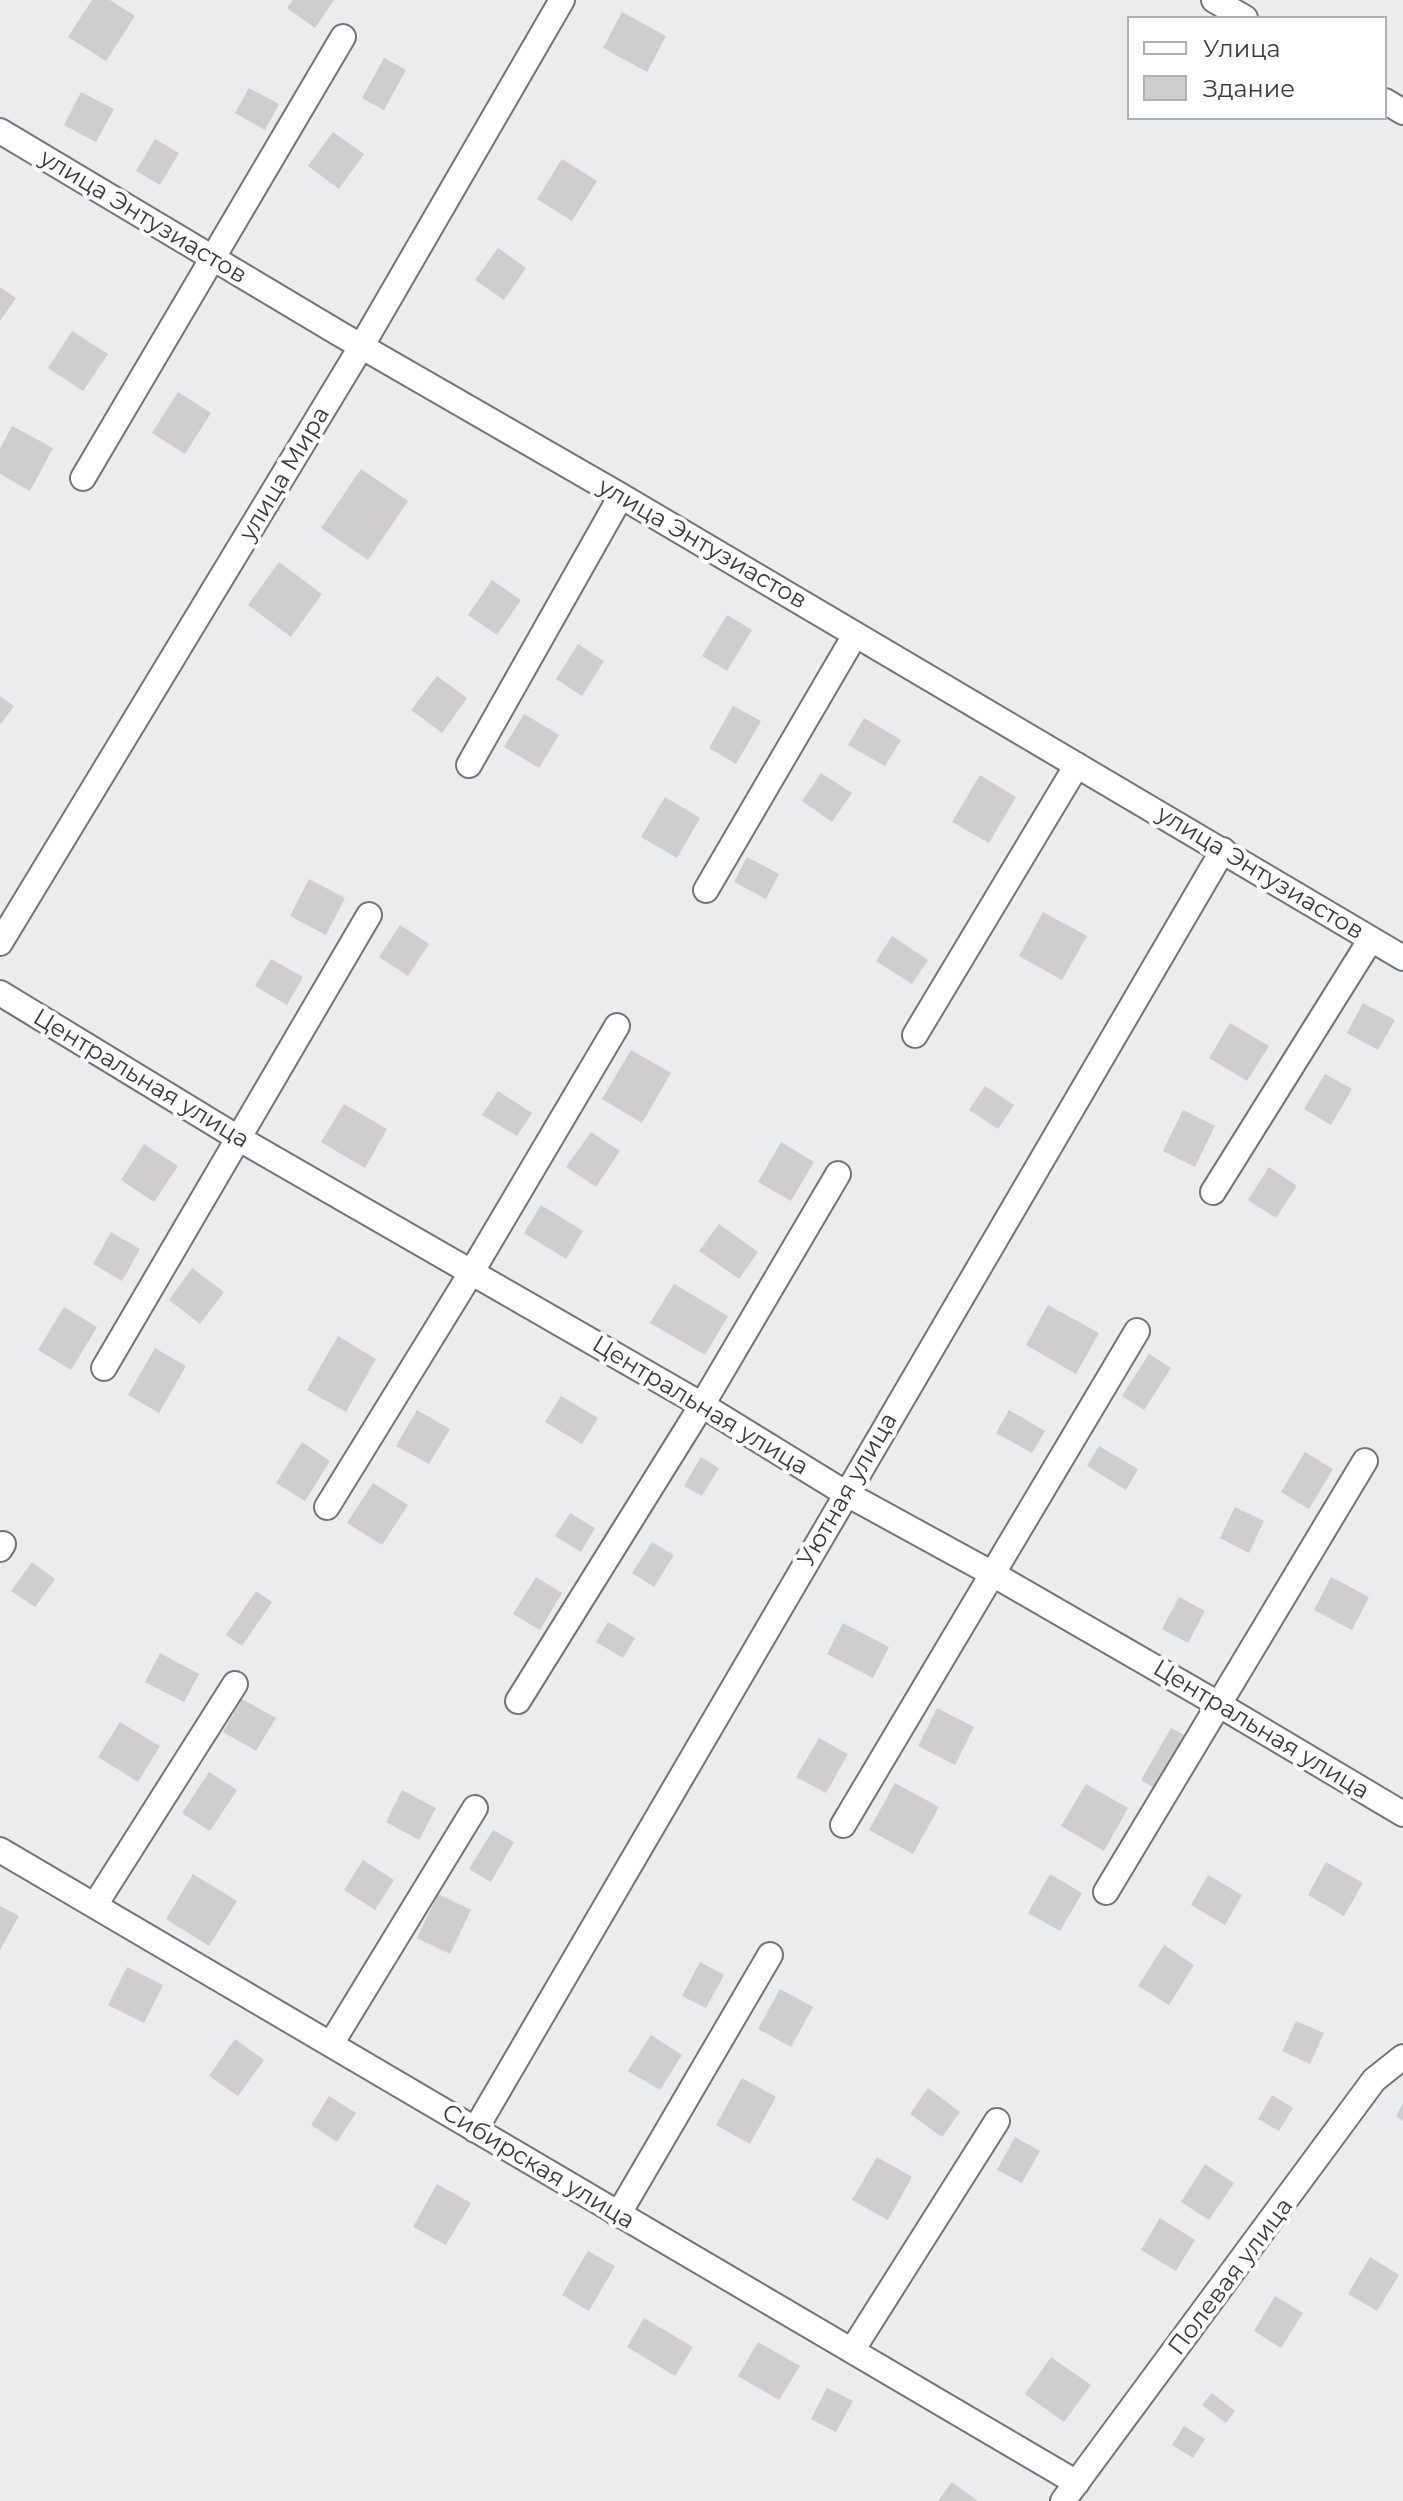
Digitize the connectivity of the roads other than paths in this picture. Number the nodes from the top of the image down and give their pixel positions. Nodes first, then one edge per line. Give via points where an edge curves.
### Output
1 (562, 0) edge
2 (343, 37) dead end
3 (0, 131) edge
4 (211, 258) junction
5 (361, 347) junction
6 (83, 478) dead end
7 (621, 496) junction
8 (855, 635) junction
9 (469, 765) dead end
10 (1077, 765) junction
11 (1223, 850) junction
12 (706, 890) dead end
13 (369, 915) dead end
14 (1371, 939) junction
15 (0, 943) edge
16 (1403, 958) edge
17 (0, 993) edge
18 (617, 1026) dead end
19 (915, 1035) dead end
20 (238, 1138) junction
21 (838, 1174) dead end
22 (1213, 1192) dead end
23 (471, 1273) junction
24 (1137, 1331) dead end
25 (104, 1368) dead end
26 (702, 1405) junction
27 (1365, 1461) dead end
28 (845, 1493) junction
29 (327, 1507) dead end
30 (991, 1573) junction
31 (235, 1684) dead end
32 (518, 1701) dead end
33 (1218, 1704) junction
34 (475, 1808) dead end
35 (1403, 1814) edge
36 (843, 1825) dead end
37 (0, 1850) edge
38 (1106, 1892) dead end
39 (95, 1905) junction
40 (770, 1955) dead end
41 (331, 2044) junction
42 (1403, 2057) edge
43 (997, 2121) dead end
44 (475, 2130) junction
45 (618, 2215) junction
46 (853, 2349) junction
47 (1070, 2492) edge

1 - 5 street, улица Мира
2 - 4 street
3 - 4 street, улица Энтузиастов
4 - 5 street, улица Энтузиастов
4 - 6 street
5 - 7 street, улица Энтузиастов
5 - 15 street, улица Мира
7 - 8 street, улица Энтузиастов
7 - 9 street
8 - 10 street, улица Энтузиастов
8 - 12 street
10 - 11 street, улица Энтузиастов
10 - 19 street
11 - 14 street, улица Энтузиастов
11 - 28 street, Уютная улица
13 - 20 street
14 - 16 street, улица Энтузиастов
14 - 22 street
17 - 20 street, Центральная улица
18 - 23 street
20 - 23 street, Центральная улица
20 - 25 street
21 - 26 street
23 - 26 street, Центральная улица
23 - 29 street
24 - 30 street
26 - 28 street, Центральная улица
26 - 32 street
27 - 33 street
28 - 30 street, Центральная улица
28 - 44 street, Уютная улица
30 - 33 street, Центральная улица
30 - 36 street
31 - 39 street
33 - 35 street, Центральная улица
33 - 38 street
34 - 41 street
37 - 39 street, Сибирская улица
39 - 41 street, Сибирская улица
40 - 45 street
41 - 44 street, Сибирская улица
42 - 47 street, Полевая улица via 1374,2080
43 - 46 street
44 - 45 street, Сибирская улица
45 - 46 street, Сибирская улица
46 - 47 street, Сибирская улица

